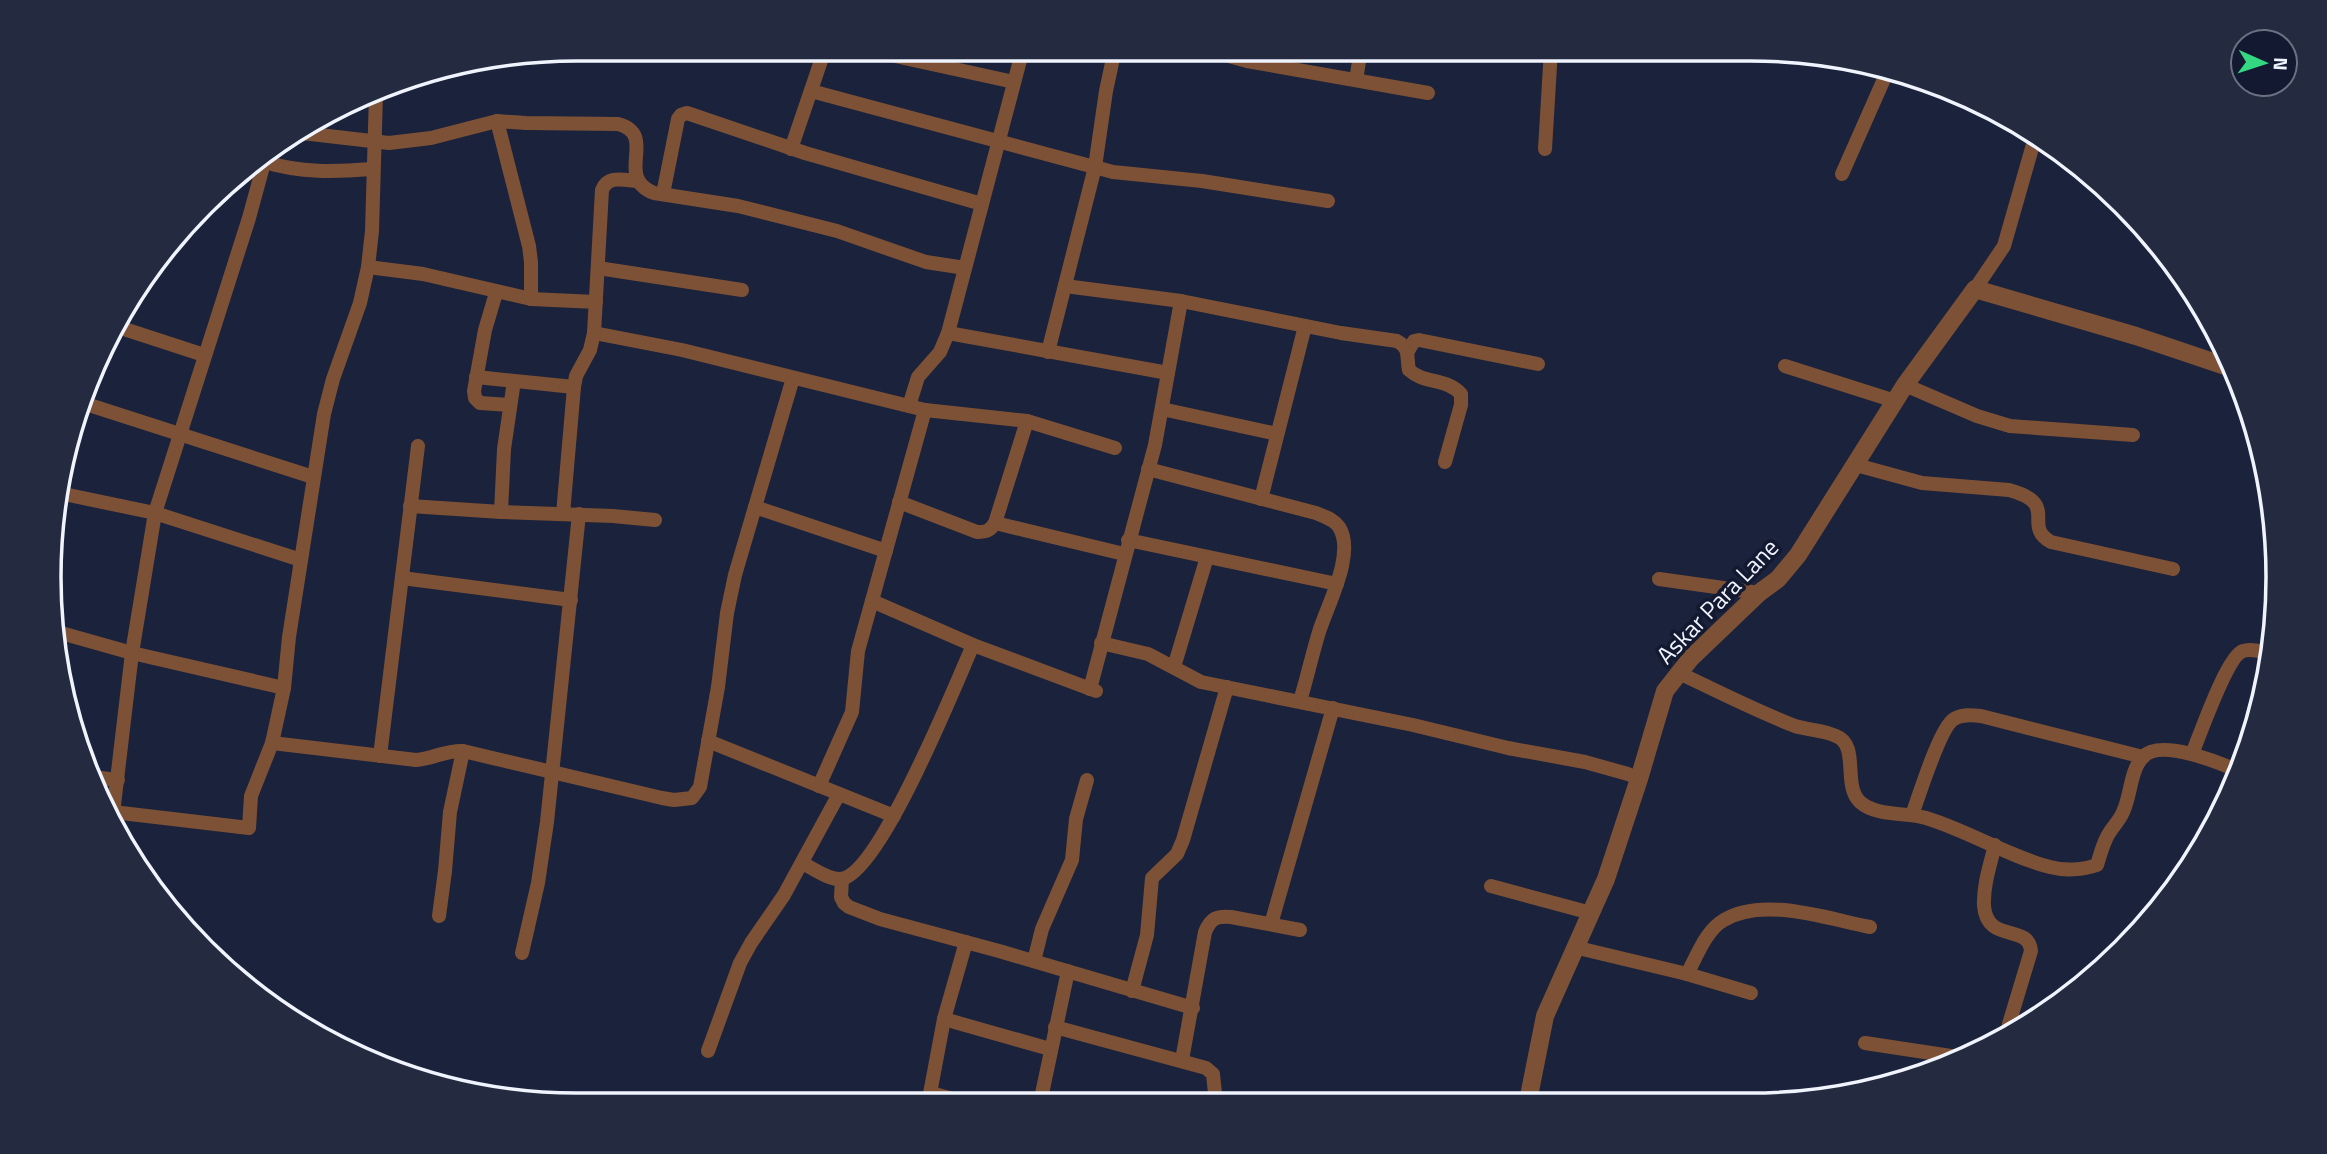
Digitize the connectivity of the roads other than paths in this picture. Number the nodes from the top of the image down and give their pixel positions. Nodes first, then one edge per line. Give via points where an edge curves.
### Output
1 (821, 61) edge
2 (918, 61) edge
3 (937, 61) edge
4 (1020, 61) edge
5 (1112, 61) edge
6 (1247, 61) edge
7 (1359, 61) edge
8 (1550, 61) edge
9 (936, 65) junction
10 (1884, 79) edge
11 (1356, 80) junction
12 (1014, 82) junction
13 (811, 91) junction
14 (1428, 93) dead end
15 (376, 103) edge
16 (497, 121) junction
17 (312, 134) edge
18 (374, 142) junction
19 (998, 142) junction
20 (2033, 145) edge
21 (791, 149) junction
22 (1545, 149) dead end
23 (272, 161) edge
24 (1095, 167) junction
25 (263, 168) edge
26 (372, 169) junction
27 (1842, 174) dead end
28 (637, 181) junction
29 (663, 194) junction
30 (1328, 201) dead end
31 (982, 204) junction
32 (368, 267) junction
33 (598, 268) junction
34 (965, 268) junction
35 (1065, 286) junction
36 (1975, 289) junction
37 (742, 290) dead end
38 (496, 293) junction
39 (531, 299) junction
40 (1181, 301) junction
41 (596, 302) junction
42 (1305, 326) junction
43 (125, 329) edge
44 (594, 333) junction
45 (948, 333) junction
46 (1408, 351) junction
47 (1048, 352) junction
48 (205, 355) junction
49 (1538, 364) dead end
50 (2219, 364) edge
51 (1785, 366) dead end
52 (1168, 373) junction
53 (477, 377) junction
54 (793, 377) junction
55 (514, 381) junction
56 (1905, 385) junction
57 (574, 387) junction
58 (1895, 401) junction
59 (510, 405) junction
60 (91, 406) edge
61 (909, 406) junction
62 (925, 410) junction
63 (1163, 410) junction
64 (1027, 421) junction
65 (180, 433) junction
66 (1277, 434) junction
67 (2133, 435) dead end
68 (418, 446) dead end
69 (1115, 448) dead end
70 (1445, 462) dead end
71 (1856, 465) junction
72 (1148, 469) junction
73 (313, 477) junction
74 (68, 494) edge
75 (1261, 499) junction
76 (900, 502) junction
77 (410, 506) junction
78 (755, 507) junction
79 (500, 512) junction
80 (155, 513) junction
81 (562, 514) junction
82 (579, 514) junction
83 (655, 520) dead end
84 (995, 523) junction
85 (1126, 547) junction
86 (886, 551) junction
87 (1207, 557) junction
88 (300, 559) junction
89 (2173, 569) dead end
90 (402, 578) junction
91 (1659, 579) dead end
92 (1337, 584) junction
93 (1759, 593) junction
94 (571, 600) junction
95 (872, 601) junction
96 (65, 634) edge
97 (1101, 643) junction
98 (974, 645) junction
99 (2260, 652) edge
100 (132, 653) junction
101 (1174, 667) junction
102 (1679, 673) junction
103 (1227, 687) junction
104 (284, 688) junction
105 (1300, 701) junction
106 (1333, 708) junction
107 (708, 741) junction
108 (272, 743) junction
109 (463, 751) junction
110 (2192, 754) junction
111 (380, 756) junction
112 (2143, 757) junction
113 (2229, 767) edge
114 (551, 771) junction
115 (103, 778) edge
116 (1639, 779) junction
117 (118, 780) junction
118 (1087, 780) dead end
119 (819, 786) junction
120 (839, 794) junction
121 (114, 806) edge
122 (1912, 815) junction
123 (894, 816) junction
124 (121, 818) edge
125 (1995, 845) junction
126 (802, 863) junction
127 (842, 879) junction
128 (1491, 886) dead end
129 (1591, 913) junction
130 (439, 916) dead end
131 (1271, 924) junction
132 (1870, 927) dead end
133 (1300, 930) dead end
134 (966, 942) junction
135 (1574, 947) junction
136 (522, 953) dead end
137 (1034, 961) junction
138 (1068, 971) junction
139 (1687, 974) junction
140 (1132, 991) junction
141 (1751, 993) dead end
142 (1193, 1008) junction
143 (944, 1019) junction
144 (2009, 1023) edge
145 (1055, 1027) junction
146 (1865, 1043) dead end
147 (1050, 1049) junction
148 (708, 1051) dead end
149 (1942, 1055) edge
150 (1182, 1060) junction
151 (930, 1093) edge
152 (1042, 1093) edge
153 (1215, 1093) edge
154 (1530, 1093) edge

1 - 13 street
2 - 9 street
3 - 9 street
4 - 12 street
5 - 24 street
6 - 11 street
7 - 11 street
8 - 22 street
9 - 12 street
10 - 27 street
11 - 14 street
12 - 19 street
13 - 19 street
13 - 21 street
15 - 18 street
16 - 18 street via 418,141
16 - 28 street via 629,127 635,135
16 - 39 street via 529,246
17 - 18 street
18 - 26 street
19 - 24 street
19 - 31 street
20 - 36 street, Askar Para Lane via 2004,246
21 - 29 street via 696,115 681,115
21 - 31 street
23 - 26 street via 284,168 315,172
24 - 30 street via 1125,175 1202,181
24 - 35 street
25 - 48 street
26 - 32 street
28 - 29 street via 642,188
28 - 33 street via 610,180 601,190
29 - 34 street via 738,206 837,231 926,262
31 - 34 street
32 - 38 street via 422,274
32 - 73 street via 333,379
33 - 37 street
33 - 41 street
34 - 45 street
35 - 40 street
35 - 47 street
36 - 50 street
36 - 56 street, Askar Para Lane
38 - 39 street
38 - 53 street
39 - 41 street
40 - 42 street
40 - 52 street
41 - 44 street
42 - 46 street via 1397,341
42 - 66 street
43 - 48 street
44 - 54 street
44 - 57 street
45 - 47 street
45 - 61 street via 940,352 918,377
46 - 49 street via 1419,340
46 - 70 street via 1409,370 1415,375 1445,382 1461,394
47 - 52 street
48 - 65 street
51 - 58 street
52 - 63 street
53 - 55 street
53 - 59 street via 475,398 480,403
54 - 61 street
54 - 78 street
55 - 57 street
55 - 59 street
56 - 58 street, Askar Para Lane
56 - 67 street via 2010,426
57 - 81 street
58 - 71 street, Askar Para Lane
59 - 79 street
60 - 65 street
61 - 62 street
62 - 64 street
62 - 76 street
63 - 66 street
63 - 72 street
64 - 69 street
64 - 84 street
65 - 73 street
65 - 80 street
66 - 75 street
68 - 77 street
71 - 89 street via 1909,481 2009,489 2034,500 2042,536 2051,542
71 - 93 street, Askar Para Lane via 1798,555
72 - 75 street
72 - 85 street
73 - 88 street
74 - 80 street
75 - 92 street via 1316,513 1340,528 1344,545
76 - 84 street via 977,532 992,529
76 - 86 street
77 - 79 street
77 - 90 street
78 - 86 street
78 - 107 street via 734,575
79 - 81 street
80 - 88 street
80 - 100 street
81 - 82 street
82 - 83 street
82 - 94 street
84 - 85 street
85 - 87 street
85 - 97 street
86 - 95 street
87 - 92 street
87 - 101 street
88 - 104 street
90 - 94 street
90 - 111 street
91 - 93 street
92 - 105 street
93 - 102 street, Askar Para Lane
94 - 114 street
95 - 98 street
95 - 119 street via 855,662 852,712
96 - 100 street
97 - 98 street via 1093,690
97 - 101 street via 1148,654
98 - 123 street
99 - 110 street via 2235,655
100 - 104 street
100 - 117 street
101 - 103 street via 1201,681
102 - 116 street, Askar Para Lane via 1665,691
102 - 122 street via 1795,726 1838,736 1848,748 1850,782 1858,800 1877,811
103 - 105 street
103 - 140 street via 1183,840 1177,854 1152,878 1149,922
104 - 108 street
105 - 106 street
106 - 116 street via 1585,762
106 - 131 street
107 - 114 street via 700,788 685,800
107 - 119 street
108 - 111 street
108 - 124 street via 251,796 248,828
109 - 111 street via 429,759
109 - 114 street
109 - 130 street via 450,812
110 - 112 street via 2158,751
110 - 113 street
112 - 122 street via 1981,716 1955,718 1941,737
112 - 125 street via 2097,865 2051,867
114 - 136 street via 542,855
115 - 117 street
116 - 129 street, Askar Para Lane
117 - 121 street
118 - 137 street via 1069,872 1042,929
119 - 120 street
120 - 123 street
120 - 126 street
122 - 125 street
123 - 127 street via 863,863
125 - 144 street via 1985,890 1987,920 1992,927 2026,938 2031,944
126 - 127 street
126 - 148 street via 740,964
127 - 134 street via 841,897 849,907
128 - 129 street
129 - 135 street, Askar Para Lane
131 - 133 street
131 - 142 street via 1220,916 1210,921
132 - 139 street via 1786,910 1744,912 1723,920 1706,938
134 - 137 street
134 - 143 street
135 - 139 street
135 - 154 street, Askar Para Lane via 1545,1016
137 - 138 street
138 - 140 street
138 - 145 street
139 - 141 street
140 - 142 street
142 - 150 street
143 - 147 street
143 - 151 street
145 - 147 street
145 - 150 street
146 - 149 street
147 - 152 street
150 - 153 street via 1213,1074

